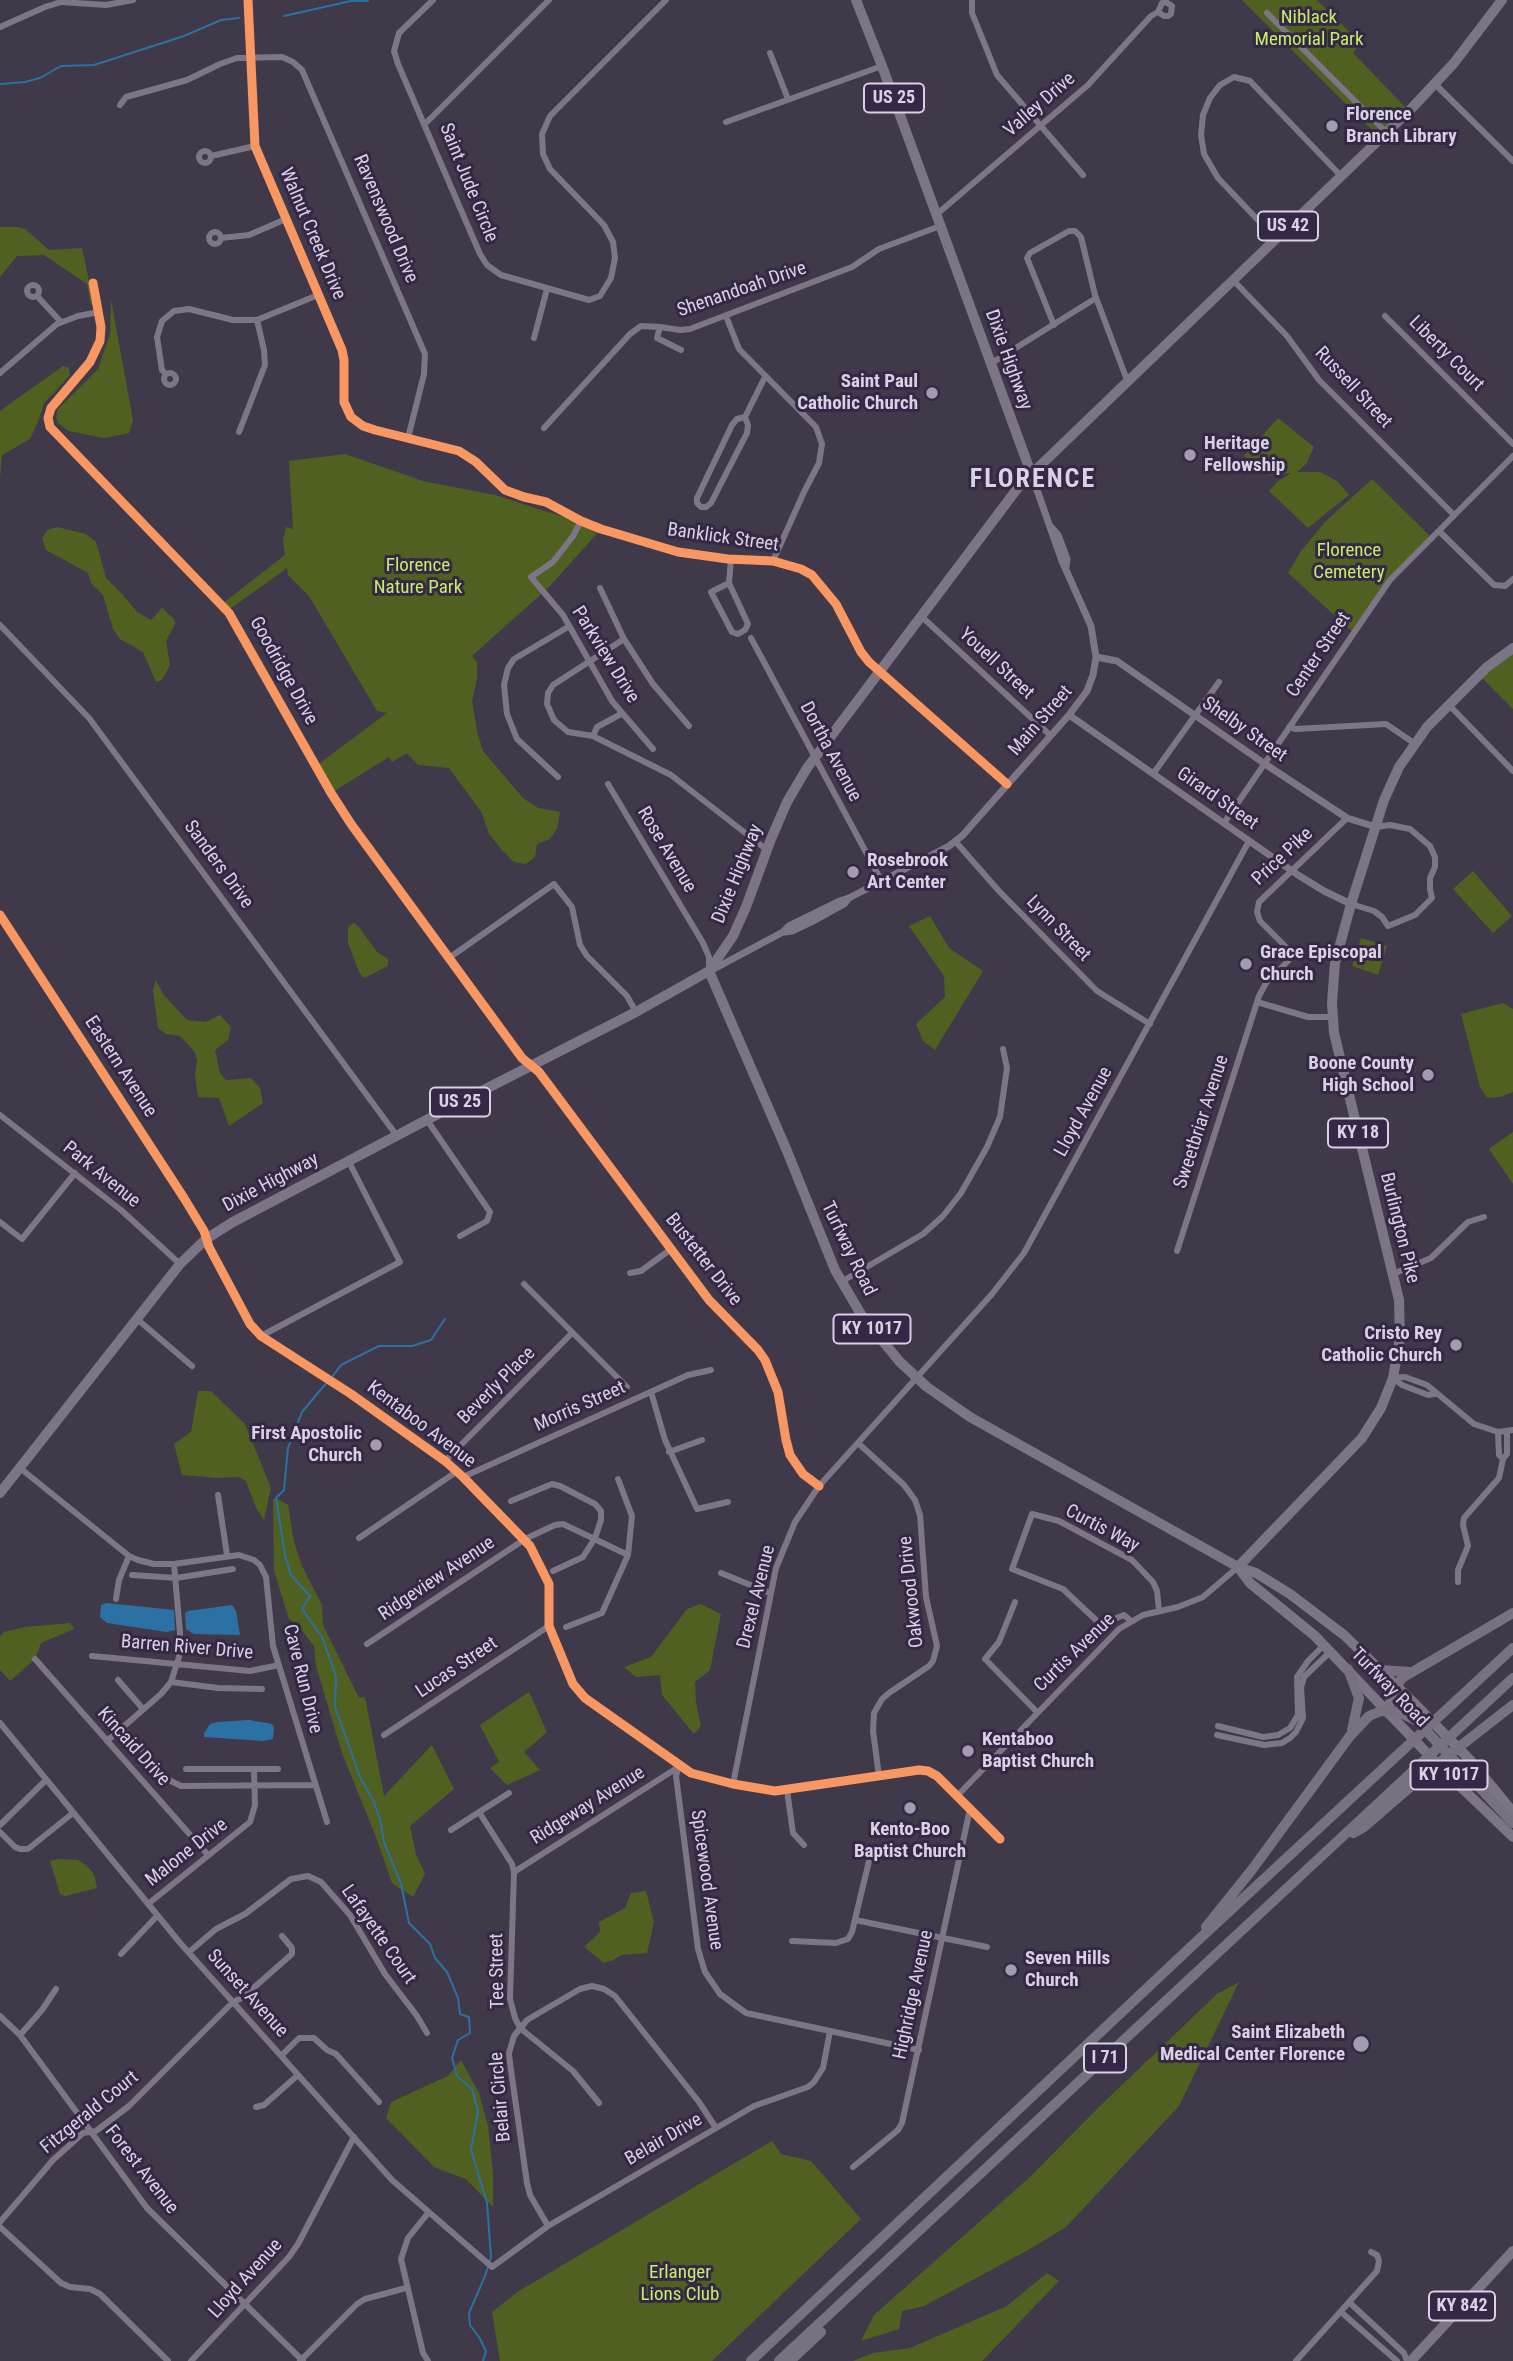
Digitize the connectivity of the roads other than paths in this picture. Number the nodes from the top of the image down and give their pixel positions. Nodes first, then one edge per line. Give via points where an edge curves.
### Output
1 (132, 0) edge
2 (248, 0) edge
3 (433, 0) edge
4 (549, 0) edge
5 (666, 0) edge
6 (856, 0) edge
7 (972, 0) edge
8 (1502, 0) edge
9 (1158, 12) dead end
10 (1267, 13) dead end
11 (0, 27) edge
12 (770, 53) dead end
13 (250, 57) junction
14 (882, 66) junction
15 (1435, 84) junction
16 (788, 99) junction
17 (120, 105) dead end
18 (726, 122) dead end
19 (424, 125) junction
20 (1040, 125) junction
21 (1386, 132) junction
22 (255, 146) junction
23 (211, 156) dead end
24 (1513, 161) edge
25 (1083, 175) dead end
26 (1341, 176) junction
27 (936, 215) junction
28 (286, 219) junction
29 (940, 226) junction
30 (221, 238) dead end
31 (1275, 238) junction
32 (1233, 279) junction
33 (93, 283) dead end
34 (547, 289) junction
35 (318, 295) junction
36 (37, 296) dead end
37 (1096, 298) junction
38 (99, 312) junction
39 (726, 316) junction
40 (1385, 316) dead end
41 (257, 320) junction
42 (61, 322) junction
43 (1054, 325) junction
44 (660, 327) junction
45 (534, 338) dead end
46 (681, 351) dead end
47 (990, 364) junction
48 (0, 373) edge
49 (166, 374) dead end
50 (765, 377) junction
51 (1127, 380) junction
52 (745, 417) junction
53 (544, 428) dead end
54 (239, 432) dead end
55 (408, 438) junction
56 (1513, 444) edge
57 (1513, 456) edge
58 (1031, 473) junction
59 (1454, 515) junction
60 (581, 521) junction
61 (1438, 531) junction
62 (731, 559) junction
63 (773, 561) junction
64 (1513, 579) edge
65 (729, 583) junction
66 (600, 588) dead end
67 (921, 616) junction
68 (0, 625) edge
69 (568, 627) junction
70 (751, 638) dead end
71 (624, 639) junction
72 (1513, 648) edge
73 (1096, 657) junction
74 (589, 662) junction
75 (879, 672) junction
76 (1219, 682) dead end
77 (1449, 705) junction
78 (621, 713) junction
79 (1069, 715) junction
80 (1196, 716) junction
81 (689, 726) dead end
82 (1289, 727) junction
83 (1050, 735) junction
84 (593, 736) junction
85 (1414, 743) junction
86 (653, 749) dead end
87 (815, 757) junction
88 (1265, 764) junction
89 (1513, 771) edge
90 (1153, 774) junction
91 (558, 777) dead end
92 (608, 784) dead end
93 (1007, 784) junction
94 (1347, 818) junction
95 (1224, 823) junction
96 (1376, 827) junction
97 (956, 841) junction
98 (1249, 841) junction
99 (767, 850) junction
100 (1292, 871) junction
101 (882, 881) junction
102 (1351, 904) junction
103 (0, 915) edge
104 (1290, 954) joint
105 (449, 958) junction
106 (709, 971) junction
107 (1257, 1002) junction
108 (636, 1012) junction
109 (1333, 1017) junction
110 (1150, 1024) junction
111 (1003, 1049) dead end
112 (531, 1066) junction
113 (0, 1115) edge
114 (427, 1120) junction
115 (397, 1136) junction
116 (349, 1162) junction
117 (75, 1173) junction
118 (1484, 1217) dead end
119 (0, 1222) edge
120 (460, 1236) dead end
121 (206, 1239) junction
122 (670, 1249) junction
123 (1177, 1251) dead end
124 (180, 1264) junction
125 (630, 1273) dead end
126 (1393, 1274) junction
127 (841, 1282) junction
128 (524, 1284) dead end
129 (137, 1319) junction
130 (572, 1332) junction
131 (261, 1336) junction
132 (192, 1366) dead end
133 (711, 1370) dead end
134 (917, 1378) junction
135 (1393, 1378) junction
136 (627, 1387) dead end
137 (651, 1392) junction
138 (1510, 1431) edge
139 (1498, 1432) junction
140 (702, 1440) dead end
141 (858, 1443) junction
142 (670, 1451) junction
143 (1503, 1459) junction
144 (444, 1461) junction
145 (20, 1468) junction
146 (456, 1472) junction
147 (463, 1478) junction
148 (618, 1479) dead end
149 (819, 1486) junction
150 (0, 1493) edge
151 (218, 1495) dead end
152 (511, 1501) dead end
153 (729, 1502) dead end
154 (359, 1538) dead end
155 (595, 1538) junction
156 (525, 1539) junction
157 (227, 1555) junction
158 (628, 1555) junction
159 (129, 1556) junction
160 (174, 1564) junction
161 (1238, 1567) junction
162 (233, 1569) dead end
163 (553, 1571) dead end
164 (720, 1573) dead end
165 (132, 1575) dead end
166 (176, 1578) junction
167 (1458, 1582) dead end
168 (770, 1593) junction
169 (116, 1599) dead end
170 (1015, 1602) dead end
171 (1159, 1610) junction
172 (1513, 1613) edge
173 (1131, 1621) junction
174 (549, 1626) junction
175 (566, 1627) dead end
176 (367, 1644) dead end
177 (1513, 1648) edge
178 (1327, 1649) junction
179 (92, 1656) dead end
180 (35, 1659) dead end
181 (176, 1665) junction
182 (279, 1665) junction
183 (1348, 1669) junction
184 (1380, 1670) junction
185 (1413, 1671) junction
186 (1513, 1678) edge
187 (118, 1680) dead end
188 (171, 1682) junction
189 (1396, 1685) junction
190 (262, 1689) dead end
191 (1513, 1705) edge
192 (143, 1709) junction
193 (1388, 1710) junction
194 (1037, 1712) junction
195 (0, 1723) edge
196 (1218, 1726) dead end
197 (121, 1727) junction
198 (383, 1735) dead end
199 (1217, 1735) dead end
200 (1350, 1736) junction
201 (107, 1741) junction
202 (1428, 1765) junction
203 (679, 1766) junction
204 (186, 1769) dead end
205 (278, 1769) dead end
206 (254, 1770) junction
207 (879, 1776) junction
208 (46, 1780) junction
209 (733, 1784) junction
210 (314, 1785) junction
211 (255, 1786) junction
212 (787, 1790) junction
213 (509, 1793) dead end
214 (957, 1796) junction
215 (970, 1809) junction
216 (479, 1812) junction
217 (1513, 1812) edge
218 (73, 1813) junction
219 (327, 1822) dead end
220 (1513, 1824) edge
221 (0, 1825) edge
222 (451, 1830) dead end
223 (0, 1832) edge
224 (1513, 1837) edge
225 (1000, 1839) dead end
226 (804, 1845) dead end
227 (881, 1854) dead end
228 (208, 1855) junction
229 (514, 1872) junction
230 (148, 1904) junction
231 (158, 1916) junction
232 (855, 1920) junction
233 (282, 1936) dead end
234 (942, 1938) junction
235 (792, 1941) dead end
236 (1194, 1944) junction
237 (987, 1947) dead end
238 (189, 1952) junction
239 (121, 1954) dead end
240 (56, 1989) dead end
241 (233, 2003) junction
242 (0, 2016) edge
243 (520, 2028) junction
244 (830, 2031) junction
245 (427, 2033) dead end
246 (20, 2035) junction
247 (919, 2050) junction
248 (281, 2056) junction
249 (298, 2075) junction
250 (379, 2102) dead end
251 (599, 2103) dead end
252 (256, 2108) dead end
253 (716, 2128) junction
254 (91, 2132) junction
255 (354, 2137) junction
256 (853, 2167) dead end
257 (428, 2213) junction
258 (0, 2225) edge
259 (548, 2226) junction
260 (1513, 2251) edge
261 (1371, 2252) dead end
262 (492, 2267) joint
263 (872, 2276) junction
264 (406, 2288) junction
265 (1349, 2303) junction
266 (246, 2304) junction
267 (1341, 2312) junction
268 (302, 2360) edge
269 (168, 2361) edge
270 (191, 2361) edge
271 (428, 2361) edge
272 (751, 2361) edge
273 (779, 2361) edge
274 (790, 2361) edge
275 (1296, 2361) edge
276 (1397, 2361) edge
277 (1409, 2361) edge

1 - 11 street via 106,5 61,2
2 - 13 street, Walnut Creek Drive
3 - 19 street via 399,33 394,51
4 - 19 street, Saint Jude Circle
5 - 34 street, Saint Jude Circle via 554,111 544,127 542,148 550,169 604,225 615,258 607,288 595,299
6 - 14 main road, Dixie Highway / US 25
7 - 20 street via 972,13 997,75
8 - 15 main road, US 42
9 - 20 street, Valley Drive via 1088,85
10 - 21 street
12 - 16 street
13 - 17 street, Ravenswood Drive via 228,60 187,80 126,97
13 - 22 street, Walnut Creek Drive
13 - 55 street, Ravenswood Drive via 288,59 305,75 421,343 426,364
14 - 16 street
14 - 27 main road, Dixie Highway / US 25
15 - 21 main road, US 42
15 - 24 street
16 - 18 street
19 - 34 street, Saint Jude Circle via 483,260 501,275
20 - 25 street
20 - 27 street, Valley Drive
21 - 26 main road, US 42
22 - 23 street
22 - 28 street, Walnut Creek Drive
26 - 31 main road, US 42
26 - 31 street via 1250,81 1234,77 1220,85 1203,116 1204,154 1218,178
27 - 29 main road, Dixie Highway / US 25
28 - 30 street via 249,235
28 - 35 street, Walnut Creek Drive
29 - 39 street, Shenandoah Drive via 879,249 852,267
29 - 47 main road, Dixie Highway / US 25
31 - 32 main road, US 42
32 - 51 main road, US 42
32 - 59 street, Russell Street via 1287,336 1319,380
33 - 38 street, Goodridge Drive
34 - 45 street
35 - 41 street
35 - 55 street, Walnut Creek Drive via 342,350 346,410 363,426
36 - 42 street
37 - 43 street
37 - 43 street via 1081,237 1075,231 1030,253 1027,258
37 - 51 street
38 - 42 street
38 - 105 street, Goodridge Drive via 101,332 96,351 51,408 50,427 228,611 341,809
39 - 44 street, Shenandoah Drive via 680,330
39 - 50 street via 738,349
40 - 56 street, Liberty Court
41 - 49 street via 233,320 189,309 174,311 162,321 157,337
41 - 54 street via 265,365
42 - 48 street
43 - 47 street
44 - 46 street via 657,338
44 - 53 street, Shenandoah Drive via 635,330
47 - 58 main road, Dixie Highway / US 25
50 - 52 street
50 - 63 street via 816,427 822,444 819,463
51 - 58 main road, US 42
52 - 52 street via 732,425 696,498 701,507 711,503 747,433
55 - 60 street, Banklick Street via 459,451 505,490 547,502
57 - 59 street, Center Street
58 - 67 main road, Dixie Highway / US 25
58 - 73 street, Main Street via 1091,626
59 - 61 street, Center Street
60 - 62 street, Banklick Street via 660,548
60 - 69 street, Parkview Drive via 552,562 531,577
61 - 64 street via 1494,585 1507,585
61 - 82 street, Center Street via 1390,580
62 - 63 street, Banklick Street
62 - 65 street
63 - 75 street, Banklick Street via 801,569 820,582 861,652
65 - 65 street via 748,624 738,634 732,632 711,592
66 - 71 street
67 - 75 main road, Dixie Highway / US 25
67 - 83 street, Youell Street
68 - 115 street, Sanders Drive via 104,737
69 - 74 street, Parkview Drive
69 - 91 street via 514,659 505,685 507,714 517,739
70 - 87 street, Dortha Avenue
71 - 74 street
71 - 81 street via 653,684
72 - 77 main road, Burlington Pike / KY 18
73 - 79 street, Main Street via 1087,691
73 - 80 street, Shelby Street via 1117,661
74 - 78 street, Parkview Drive
74 - 84 street via 553,685 547,704 563,729
75 - 87 main road, Dixie Highway / US 25
75 - 93 street, Banklick Street
76 - 80 street
77 - 85 main road, Burlington Pike / KY 18
77 - 89 street
78 - 84 street via 601,724
78 - 86 street, Parkview Drive
79 - 83 street, Main Street
79 - 90 street, Girard Street
80 - 88 street, Shelby Street
80 - 90 street
82 - 85 street via 1386,724
82 - 88 street, Center Street
83 - 93 street, Main Street
84 - 99 street via 671,775
85 - 96 main road, Burlington Pike / KY 18 via 1394,776
87 - 99 main road, Dixie Highway / US 25 via 787,802
87 - 101 street, Dortha Avenue
88 - 94 street, Shelby Street
88 - 95 street, Center Street
90 - 95 street, Girard Street
92 - 106 street, Rose Avenue via 703,943
93 - 97 street, Main Street
94 - 96 street, Shelby Street
94 - 100 street, Price Pike
95 - 98 street, Girard Street
96 - 102 main road, Burlington Pike / KY 18
96 - 102 street via 1410,829 1430,846 1435,857 1432,898 1415,915 1388,926 1374,911
97 - 101 street, Main Street
97 - 110 street, Lynn Street via 1097,992
98 - 100 street, Girard Street
98 - 110 street, Lloyd Avenue
99 - 106 main road, Dixie Highway / US 25 via 733,936
100 - 102 street, Girard Street
100 - 104 street, Price Pike via 1262,898 1257,912
101 - 106 street, Main Street via 815,920
102 - 109 main road, Burlington Pike / KY 18 via 1335,963
103 - 121 street, Eastern Avenue
104 - 107 street, Sweetbriar Avenue via 1263,987
105 - 108 street via 554,884 572,907 587,956 627,996
105 - 112 street, Goodridge Drive
106 - 108 main road, Dixie Highway / US 25
106 - 127 main road, Turfway Road / KY 1017
107 - 109 street via 1308,1017
107 - 123 street, Sweetbriar Avenue
108 - 112 main road, Dixie Highway / US 25
109 - 126 main road, Burlington Pike / KY 18
110 - 134 street, Lloyd Avenue via 1024,1253
111 - 127 street via 1007,1068 1000,1117 961,1193 923,1234
112 - 114 main road, Dixie Highway / US 25
112 - 122 street, Bustetter Drive
113 - 117 street, Park Avenue
114 - 115 main road, Dixie Highway / US 25
114 - 120 street via 490,1212 487,1221
115 - 116 main road, Dixie Highway / US 25
116 - 121 main road, Dixie Highway / US 25
116 - 131 street via 401,1262
117 - 119 street via 22,1239
117 - 124 street, Park Avenue
118 - 126 street via 1468,1223 1431,1258
121 - 124 main road, Dixie Highway / US 25
121 - 131 street, Kentaboo Avenue via 247,1320
122 - 125 street via 641,1271
122 - 149 street, Bustetter Drive via 709,1300 765,1360 778,1392 787,1448 799,1468
124 - 129 main road, Dixie Highway / US 25
126 - 135 main road, Burlington Pike / KY 18 via 1401,1325
127 - 134 main road, Turfway Road / KY 1017 via 877,1336
128 - 130 street
129 - 132 street
129 - 145 main road, Dixie Highway / US 25
130 - 136 street
130 - 144 street, Beverly Place
131 - 144 street, Kentaboo Avenue
133 - 137 street, Morris Street
134 - 141 street, Drexel Avenue
134 - 161 main road, Turfway Road / KY 1017 via 970,1417
135 - 139 street via 1435,1394 1474,1424
135 - 161 main road, Burlington Pike / KY 18 via 1362,1438
137 - 142 street
137 - 147 street, Morris Street
138 - 139 street
138 - 143 street
139 - 143 street
140 - 142 street
141 - 149 street, Drexel Avenue
141 - 207 street, Oakwood Drive via 915,1500 926,1597 937,1646 929,1666 889,1693 874,1713
142 - 153 street via 697,1509
143 - 167 street via 1500,1478 1464,1518 1468,1546
144 - 146 street, Kentaboo Avenue
145 - 150 main road, Dixie Highway / US 25
145 - 159 street, Cave Run Drive
146 - 147 street, Kentaboo Avenue
146 - 154 street
147 - 156 street, Kentaboo Avenue
148 - 158 street via 632,1516
149 - 168 street, Drexel Avenue via 789,1535
151 - 157 street
152 - 155 street via 545,1485 560,1486 601,1511
155 - 156 street, Ridgeview Avenue via 563,1524
155 - 158 street, Ridgeview Avenue
155 - 163 street via 583,1557
156 - 174 street, Kentaboo Avenue via 549,1584
156 - 176 street, Ridgeview Avenue
157 - 160 street, Cave Run Drive
157 - 182 street, Cave Run Drive via 244,1555 262,1568
158 - 175 street via 603,1613
159 - 160 street, Cave Run Drive via 154,1564
159 - 169 street
160 - 166 street
161 - 171 street, Curtis Avenue via 1203,1597
161 - 178 main road, Turfway Road / KY 1017 via 1250,1583
161 - 184 main road, Turfway Road / KY 1017 via 1290,1594 1344,1635
162 - 166 street
164 - 168 street
165 - 166 street
166 - 181 street via 180,1633
168 - 209 street, Drexel Avenue
170 - 194 street via 999,1642 985,1659
171 - 173 street, Curtis Avenue
171 - 173 street, Curtis Way via 1153,1582 1132,1560 1059,1521 1032,1514 1012,1569 1063,1589 1099,1623 1124,1615
172 - 185 highway
173 - 194 street, Curtis Avenue
174 - 198 street, Lucas Street
174 - 203 street, Kentaboo Avenue via 573,1684 584,1698
177 - 236 highway, I 71
178 - 183 main road, Turfway Road / KY 1017
178 - 196 street via 1308,1661 1297,1677 1298,1715 1286,1731 1263,1737
178 - 199 street via 1304,1678 1303,1718 1290,1738 1264,1745
179 - 181 street, Barren River Drive
180 - 201 street, Kincaid Drive
181 - 182 street, Barren River Drive via 250,1671
181 - 188 street
182 - 210 street, Cave Run Drive
183 - 193 main road, Turfway Road / KY 1017
183 - 200 highway via 1359,1698
184 - 185 highway
184 - 189 main road, Turfway Road / KY 1017
185 - 189 highway
186 - 202 highway
187 - 192 street
188 - 190 street
188 - 192 street
189 - 193 highway
189 - 217 main road, Turfway Road / KY 1017 via 1470,1760
191 - 202 highway via 1464,1744
192 - 197 street
193 - 200 highway via 1369,1716
193 - 220 highway via 1416,1721
193 - 224 main road, Turfway Road / KY 1017
194 - 214 street, Curtis Avenue
195 - 208 street, Sunset Avenue
197 - 201 street
197 - 211 street via 175,1784
200 - 236 highway
201 - 228 street, Kincaid Drive
202 - 263 highway, I 71 via 1364,1827 1338,1841
203 - 209 street, Kentaboo Avenue
203 - 229 street, Ridgeway Avenue
203 - 244 street, Spicewood Avenue via 676,1776 698,1949 709,1980 726,2000 746,2012
204 - 206 street
205 - 206 street
206 - 211 street, Malone Drive
207 - 212 street, Kentaboo Avenue
207 - 214 street, Kentaboo Avenue via 928,1771
208 - 218 street, Sunset Avenue
208 - 221 street
209 - 212 street, Kentaboo Avenue
210 - 211 street
210 - 219 street, Cave Run Drive
211 - 228 street, Malone Drive via 250,1822
212 - 226 street via 793,1833
213 - 216 street
214 - 215 street, Kentaboo Avenue
215 - 225 street, Kentaboo Avenue
215 - 234 street, Highridge Avenue
216 - 222 street
216 - 229 street, Tee Street
218 - 223 street via 28,1849 15,1847
218 - 230 street, Sunset Avenue
227 - 232 street via 869,1861
228 - 230 street, Malone Drive
229 - 243 street, Tee Street via 510,1999
230 - 231 street, Sunset Avenue
231 - 238 street, Sunset Avenue
231 - 239 street
232 - 234 street
232 - 235 street via 845,1941
233 - 241 street, Fitzgerald Court via 292,1954
234 - 237 street
234 - 247 street, Highridge Avenue
236 - 272 highway, I 71
238 - 241 street, Sunset Avenue
238 - 245 street, Lafayette Court via 291,1879 308,1876 321,1882 350,1915
240 - 246 street
241 - 248 street, Sunset Avenue
241 - 254 street, Fitzgerald Court via 137,2099
242 - 246 street, Forest Avenue
243 - 251 street, Tee Street via 573,2071
243 - 253 street, Belair Circle via 580,1989 604,1989 615,1996
243 - 259 street, Belair Circle via 509,2053 519,2129 528,2190
244 - 247 street, Spicewood Avenue
244 - 253 street, Belair Drive via 823,2068 814,2082 754,2106
246 - 254 street, Forest Avenue
247 - 256 street, Highridge Avenue via 900,2127
248 - 249 street, Sunset Avenue
248 - 250 street via 299,2038 314,2038 336,2054
249 - 252 street
249 - 255 street, Sunset Avenue
253 - 259 street, Belair Drive
254 - 258 street, Fitzgerald Court via 83,2133 53,2160
254 - 266 street, Forest Avenue via 147,2208
255 - 257 street, Sunset Avenue
255 - 266 street, Lloyd Avenue via 298,2244
257 - 262 street, Sunset Avenue
257 - 264 street via 403,2247
258 - 269 street via 61,2283 100,2294
259 - 262 street, Belair Drive
260 - 277 main road, KY 842
261 - 265 street via 1379,2261 1377,2271
263 - 273 highway, I 71
263 - 274 highway via 853,2302
264 - 268 street via 357,2304
264 - 271 street
265 - 267 street
265 - 277 street
266 - 268 street, Forest Avenue
266 - 270 street, Lloyd Avenue
267 - 275 street
267 - 276 street

